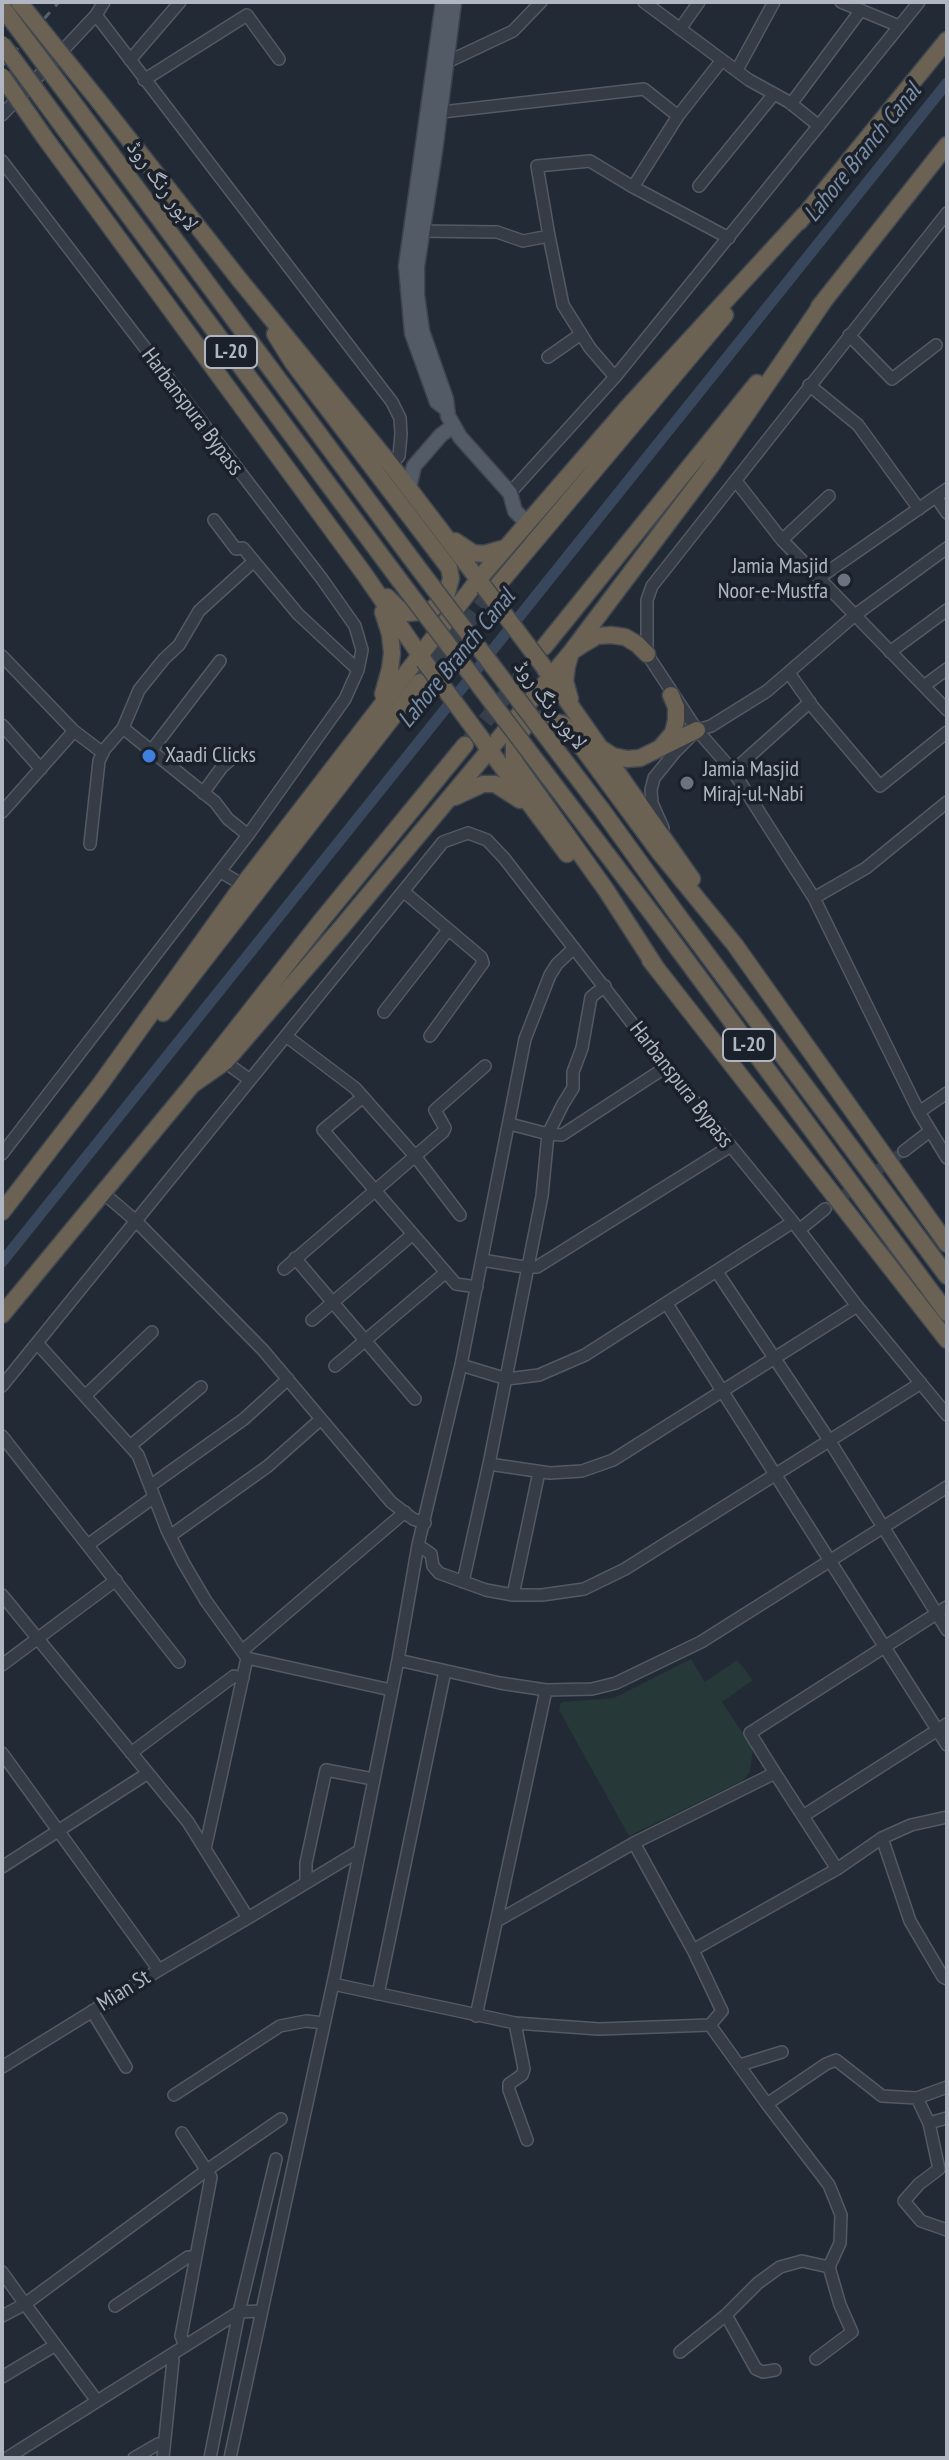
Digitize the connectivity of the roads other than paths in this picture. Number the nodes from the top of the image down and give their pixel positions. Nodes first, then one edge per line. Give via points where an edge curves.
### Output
1 (19, 2) edge
2 (104, 2) edge
3 (180, 2) edge
4 (443, 2) edge
5 (454, 2) edge
6 (541, 2) edge
7 (644, 2) edge
8 (699, 2) edge
9 (774, 2) edge
10 (841, 2) edge
11 (919, 2) edge
12 (2, 7) edge
13 (861, 10) junction
14 (96, 15) junction
15 (899, 26) junction
16 (680, 29) junction
17 (947, 40) edge
18 (2, 44) edge
19 (279, 59) dead end
20 (130, 60) junction
21 (722, 60) junction
22 (440, 66) junction
23 (737, 70) junction
24 (2, 76) edge
25 (144, 80) junction
26 (774, 94) junction
27 (791, 104) junction
28 (434, 113) junction
29 (2, 115) edge
30 (678, 116) junction
31 (819, 126) junction
32 (947, 145) edge
33 (2, 161) edge
34 (699, 186) dead end
35 (633, 187) junction
36 (947, 213) edge
37 (805, 214) junction
38 (417, 231) junction
39 (549, 236) junction
40 (729, 238) junction
41 (239, 279) junction
42 (824, 301) junction
43 (581, 334) junction
44 (849, 335) junction
45 (936, 345) dead end
46 (548, 357) dead end
47 (615, 377) junction
48 (809, 385) junction
49 (453, 426) junction
50 (391, 465) junction
51 (736, 481) junction
52 (409, 488) junction
53 (947, 489) edge
54 (510, 493) junction
55 (829, 496) dead end
56 (936, 497) junction
57 (919, 509) junction
58 (947, 513) edge
59 (214, 520) dead end
60 (526, 522) junction
61 (441, 529) junction
62 (782, 540) junction
63 (505, 548) junction
64 (947, 548) edge
65 (254, 561) junction
66 (365, 575) junction
67 (819, 578) junction
68 (487, 584) junction
69 (947, 610) edge
70 (855, 615) junction
71 (544, 647) tunnel mouth
72 (571, 652) junction
73 (890, 652) junction
74 (647, 654) junction
75 (2, 656) edge
76 (422, 658) junction
77 (220, 661) dead end
78 (947, 669) edge
79 (358, 670) junction
80 (547, 672) junction
81 (789, 673) junction
82 (420, 682) tunnel mouth
83 (924, 686) junction
84 (671, 695) junction
85 (810, 702) junction
86 (947, 710) edge
87 (575, 711) junction
88 (371, 717) junction
89 (2, 725) edge
90 (123, 728) junction
91 (697, 730) junction
92 (74, 731) junction
93 (947, 732) edge
94 (465, 745) tunnel mouth
95 (487, 746) junction
96 (601, 748) junction
97 (151, 751) junction
98 (103, 753) junction
99 (653, 753) junction
100 (236, 755) dead end
101 (41, 769) junction
102 (733, 771) junction
103 (203, 793) junction
104 (947, 802) edge
105 (444, 804) junction
106 (2, 812) edge
107 (536, 814) junction
108 (248, 835) junction
109 (90, 844) dead end
110 (673, 850) junction
111 (221, 872) junction
112 (243, 885) junction
113 (403, 891) junction
114 (814, 898) junction
115 (448, 930) junction
116 (735, 945) junction
117 (574, 948) junction
118 (657, 969) junction
119 (605, 986) junction
120 (384, 1012) dead end
121 (286, 1036) junction
122 (430, 1036) dead end
123 (225, 1062) junction
124 (485, 1066) dead end
125 (666, 1067) junction
126 (250, 1080) junction
127 (192, 1085) junction
128 (99, 1086) junction
129 (947, 1093) edge
130 (363, 1097) junction
131 (919, 1112) junction
132 (510, 1124) junction
133 (930, 1131) junction
134 (548, 1134) junction
135 (729, 1147) junction
136 (904, 1151) tunnel mouth
137 (2, 1154) edge
138 (415, 1156) junction
139 (947, 1158) edge
140 (102, 1192) junction
141 (374, 1192) junction
142 (825, 1209) tunnel mouth
143 (2, 1212) edge
144 (460, 1215) dead end
145 (136, 1221) junction
146 (796, 1226) junction
147 (413, 1234) junction
148 (947, 1244) edge
149 (295, 1258) junction
150 (482, 1260) junction
151 (527, 1267) junction
152 (284, 1269) dead end
153 (717, 1272) junction
154 (445, 1273) junction
155 (947, 1276) edge
156 (477, 1287) junction
157 (333, 1302) junction
158 (667, 1304) junction
159 (857, 1306) junction
160 (947, 1313) edge
161 (2, 1315) edge
162 (312, 1320) dead end
163 (152, 1332) dead end
164 (366, 1340) junction
165 (947, 1340) edge
166 (37, 1343) junction
167 (776, 1360) junction
168 (461, 1365) junction
169 (335, 1366) dead end
170 (288, 1379) junction
171 (507, 1379) junction
172 (921, 1383) junction
173 (2, 1386) edge
174 (201, 1387) dead end
175 (724, 1390) junction
176 (85, 1396) junction
177 (415, 1399) dead end
178 (947, 1415) edge
179 (321, 1419) junction
180 (2, 1436) edge
181 (829, 1440) junction
182 (130, 1446) junction
183 (489, 1464) junction
184 (539, 1472) junction
185 (776, 1474) junction
186 (947, 1487) edge
187 (152, 1492) junction
188 (405, 1512) junction
189 (425, 1523) junction
190 (882, 1526) junction
191 (170, 1536) junction
192 (89, 1544) junction
193 (418, 1545) junction
194 (829, 1560) junction
195 (116, 1580) junction
196 (463, 1582) junction
197 (2, 1595) edge
198 (513, 1595) junction
199 (942, 1610) edge
200 (947, 1630) edge
201 (37, 1638) junction
202 (883, 1648) junction
203 (245, 1655) junction
204 (398, 1660) junction
205 (179, 1662) dead end
206 (2, 1665) edge
207 (445, 1671) junction
208 (243, 1678) junction
209 (391, 1690) junction
210 (546, 1690) junction
211 (942, 1727) edge
212 (947, 1745) edge
213 (131, 1753) junction
214 (2, 1754) edge
215 (148, 1773) junction
216 (775, 1773) junction
217 (373, 1779) junction
218 (803, 1816) junction
219 (947, 1817) edge
220 (60, 1831) junction
221 (882, 1838) junction
222 (634, 1843) junction
223 (205, 1849) junction
224 (359, 1851) junction
225 (2, 1867) edge
226 (837, 1869) junction
227 (306, 1883) junction
228 (248, 1918) junction
229 (497, 1921) junction
230 (693, 1950) junction
231 (159, 1970) junction
232 (947, 1979) edge
233 (333, 1984) junction
234 (378, 1994) junction
235 (92, 2011) junction
236 (476, 2016) junction
237 (324, 2023) junction
238 (515, 2023) junction
239 (710, 2025) junction
240 (782, 2052) dead end
241 (740, 2065) junction
242 (2, 2067) edge
243 (126, 2067) dead end
244 (947, 2087) edge
245 (174, 2095) dead end
246 (917, 2098) junction
247 (767, 2104) junction
248 (947, 2118) edge
249 (281, 2119) dead end
250 (929, 2123) junction
251 (182, 2133) dead end
252 (527, 2140) dead end
253 (276, 2159) dead end
254 (207, 2170) junction
255 (947, 2230) edge
256 (195, 2257) junction
257 (829, 2267) junction
258 (2, 2272) edge
259 (25, 2304) junction
260 (115, 2306) dead end
261 (260, 2311) junction
262 (239, 2312) junction
263 (726, 2315) junction
264 (2, 2316) edge
265 (54, 2346) junction
266 (185, 2346) junction
267 (680, 2352) dead end
268 (170, 2356) junction
269 (816, 2359) dead end
270 (775, 2370) dead end
271 (2, 2377) edge
272 (97, 2401) junction
273 (164, 2452) edge
274 (7, 2458) edge
275 (134, 2458) edge
276 (210, 2458) edge
277 (230, 2458) edge

1 - 41 highway, bridge
2 - 14 street
3 - 20 street
4 - 22 main road
5 - 22 main road
6 - 22 street via 513,31
7 - 16 street
8 - 16 street
9 - 23 street
10 - 13 street
11 - 15 street
12 - 155 highway, لاہور رنگ روڈ / L-20, bridge
13 - 15 street
13 - 27 street
14 - 20 street
14 - 29 street
15 - 31 street
16 - 21 street
17 - 37 highway
18 - 160 highway, لاہور رنگ روڈ / L-20, bridge
19 - 25 street via 247,15
20 - 25 street
21 - 23 street
21 - 30 street
22 - 28 main road
23 - 26 street
24 - 66 highway, bridge
25 - 50 street via 392,402 400,418 401,447
26 - 27 street
26 - 34 street
27 - 31 street
28 - 30 street via 644,89
28 - 38 main road
30 - 35 street
31 - 40 street
32 - 42 highway
33 - 79 street, Harbanspura Bypass via 355,626 361,642
35 - 39 street via 590,161 537,166
35 - 40 street
36 - 44 street
37 - 60 highway
37 - 68 highway via 713,331
38 - 39 street via 497,232 523,241
38 - 49 main road via 406,266 412,333 437,402
39 - 43 street via 563,305
40 - 47 street
41 - 50 highway
41 - 66 highway via 293,363 444,559 451,578 440,605 420,614 398,608
42 - 71 highway
42 - 72 highway via 711,466
43 - 46 street
43 - 47 street
44 - 45 street via 892,379
44 - 48 street
47 - 54 street
48 - 51 street
48 - 57 street via 858,425
49 - 52 main road via 414,466
49 - 54 main road
50 - 52 highway
51 - 62 street
51 - 74 street via 652,586
52 - 61 highway
53 - 56 street
54 - 60 main road via 515,511
55 - 62 street
56 - 57 street
56 - 58 street
57 - 67 street
59 - 65 street via 236,549 243,548
60 - 63 highway
61 - 63 highway via 473,553
61 - 68 highway
62 - 67 street
63 - 68 highway
64 - 70 street
65 - 79 street via 298,614
65 - 90 street via 199,611 179,645 139,690
66 - 76 highway
66 - 88 highway via 387,620 392,653 386,687
67 - 70 street
68 - 76 highway
68 - 80 highway, bridge
69 - 73 street
70 - 73 street
70 - 81 street
72 - 74 highway via 597,636 611,635 625,637
72 - 80 highway
72 - 87 highway via 565,681
73 - 83 street
74 - 84 street
75 - 92 street
76 - 88 highway
76 - 95 highway, bridge
77 - 97 street
78 - 83 street
79 - 108 street via 345,699
80 - 87 highway
80 - 95 highway
81 - 85 street
81 - 91 street
82 - 128 highway via 177,997
83 - 86 street
84 - 91 street
84 - 99 highway via 676,707 673,733
85 - 93 street via 880,786
85 - 102 street
87 - 96 highway
88 - 112 highway
89 - 101 street
90 - 97 street
90 - 98 street
91 - 99 highway
91 - 102 street
91 - 110 street via 654,778 651,790
92 - 98 street
92 - 101 street
94 - 127 highway
95 - 105 highway
95 - 107 highway
96 - 99 highway via 627,759
96 - 110 highway
97 - 103 street
98 - 109 street
100 - 103 street
101 - 106 street
102 - 114 street
103 - 108 street
104 - 114 street via 866,868
105 - 107 highway via 467,789 495,784
105 - 123 highway
107 - 118 highway
108 - 111 street
110 - 116 highway
111 - 112 street
111 - 137 street
112 - 128 highway
113 - 115 street
113 - 117 street, Harbanspura Bypass via 443,842 478,835 504,858
113 - 121 street
114 - 131 street
115 - 120 street
115 - 122 street via 483,963
116 - 118 highway via 570,731 544,719 526,725 512,751 519,770
116 - 148 highway
117 - 119 street, Harbanspura Bypass
117 - 132 street via 557,964 538,1002 525,1039
118 - 165 highway
119 - 125 street, Harbanspura Bypass
119 - 134 street via 591,997 573,1088
121 - 126 street
121 - 130 street
123 - 126 street
123 - 127 highway
124 - 138 street via 438,1106 435,1110 445,1128
125 - 134 street via 562,1135
125 - 135 street, Harbanspura Bypass
126 - 145 street
127 - 140 highway
128 - 143 highway
129 - 131 street
130 - 138 street
130 - 141 street via 323,1130
131 - 133 street
132 - 134 street
132 - 150 street
133 - 136 street
133 - 139 street
134 - 151 street
135 - 146 street, Harbanspura Bypass
135 - 151 street via 537,1267
138 - 141 street
138 - 144 street
140 - 145 street
140 - 161 highway
141 - 147 street
141 - 149 street
142 - 146 street
145 - 166 street
145 - 170 street
146 - 153 street
146 - 159 street, Harbanspura Bypass
147 - 154 street
147 - 157 street
149 - 152 street
149 - 157 street
150 - 151 street
150 - 156 street
151 - 171 street
153 - 158 street
153 - 167 street
154 - 156 street via 456,1284
154 - 164 street
156 - 168 street
157 - 162 street
157 - 164 street
158 - 171 street via 585,1355 539,1375
158 - 175 street
159 - 167 street
159 - 172 street, Harbanspura Bypass
163 - 176 street
164 - 169 street
164 - 177 street
166 - 173 street
166 - 176 street
167 - 175 street
167 - 181 street
168 - 171 street
168 - 189 street
170 - 179 street
170 - 187 street
171 - 183 street
172 - 178 street, Harbanspura Bypass
172 - 181 street
174 - 182 street
175 - 184 street via 613,1460 582,1471
175 - 185 street
176 - 182 street
179 - 188 street
179 - 191 street via 268,1466
180 - 192 street
181 - 185 street
181 - 190 street
182 - 187 street
183 - 184 street
183 - 196 street
184 - 198 street
185 - 194 street
185 - 198 street via 602,1581 568,1592
186 - 190 street
187 - 191 street
187 - 192 street
188 - 189 street
188 - 203 street
189 - 193 street
190 - 194 street
190 - 199 street
191 - 203 street via 206,1601
192 - 195 street
193 - 196 street via 431,1554 439,1573
193 - 204 street
194 - 202 street
194 - 210 street via 701,1642 628,1679 592,1689
195 - 201 street
195 - 205 street
196 - 198 street
197 - 201 street
199 - 200 street
199 - 202 street
201 - 206 street
201 - 213 street
202 - 211 street
202 - 216 street via 750,1733
203 - 208 street
203 - 209 street
204 - 207 street
204 - 209 street
207 - 210 street
207 - 234 street
208 - 213 street via 234,1676
208 - 223 street
209 - 217 street
210 - 229 street
211 - 212 street
211 - 218 street
213 - 215 street
214 - 220 street
215 - 220 street
215 - 223 street
216 - 218 street
216 - 222 street
217 - 224 street
217 - 227 street via 326,1770
218 - 226 street
219 - 221 street
220 - 225 street
220 - 231 street
221 - 226 street
221 - 232 street via 910,1921
222 - 229 street
222 - 230 street
223 - 228 street
224 - 227 street, Mian St
224 - 233 street
226 - 230 street
227 - 228 street, Mian St
228 - 231 street, Mian St
229 - 236 street
230 - 239 street via 722,2011
231 - 235 street, Mian St
233 - 234 street
233 - 237 street
234 - 236 street
235 - 242 street, Mian St
235 - 243 street
236 - 238 street
237 - 245 street via 280,2026
237 - 261 street
238 - 239 street via 599,2029
238 - 252 street via 524,2069 509,2090
239 - 241 street
240 - 241 street
241 - 247 street
244 - 246 street
246 - 247 street via 879,2095 836,2060
246 - 250 street
247 - 257 street via 829,2185 838,2205 840,2243
248 - 250 street
249 - 254 street
250 - 255 street via 939,2169 904,2201 921,2221
251 - 254 street
253 - 262 street
254 - 256 street via 211,2177
254 - 259 street
256 - 260 street
256 - 266 street via 181,2336
257 - 263 street via 802,2261 780,2267
257 - 269 street via 852,2332
258 - 259 street
259 - 264 street
259 - 265 street
261 - 262 street
261 - 277 street
262 - 266 street
262 - 276 street
263 - 267 street
263 - 270 street via 756,2369
265 - 271 street
265 - 272 street
266 - 268 street
268 - 272 street
268 - 273 street
272 - 274 street
273 - 275 street via 158,2444

